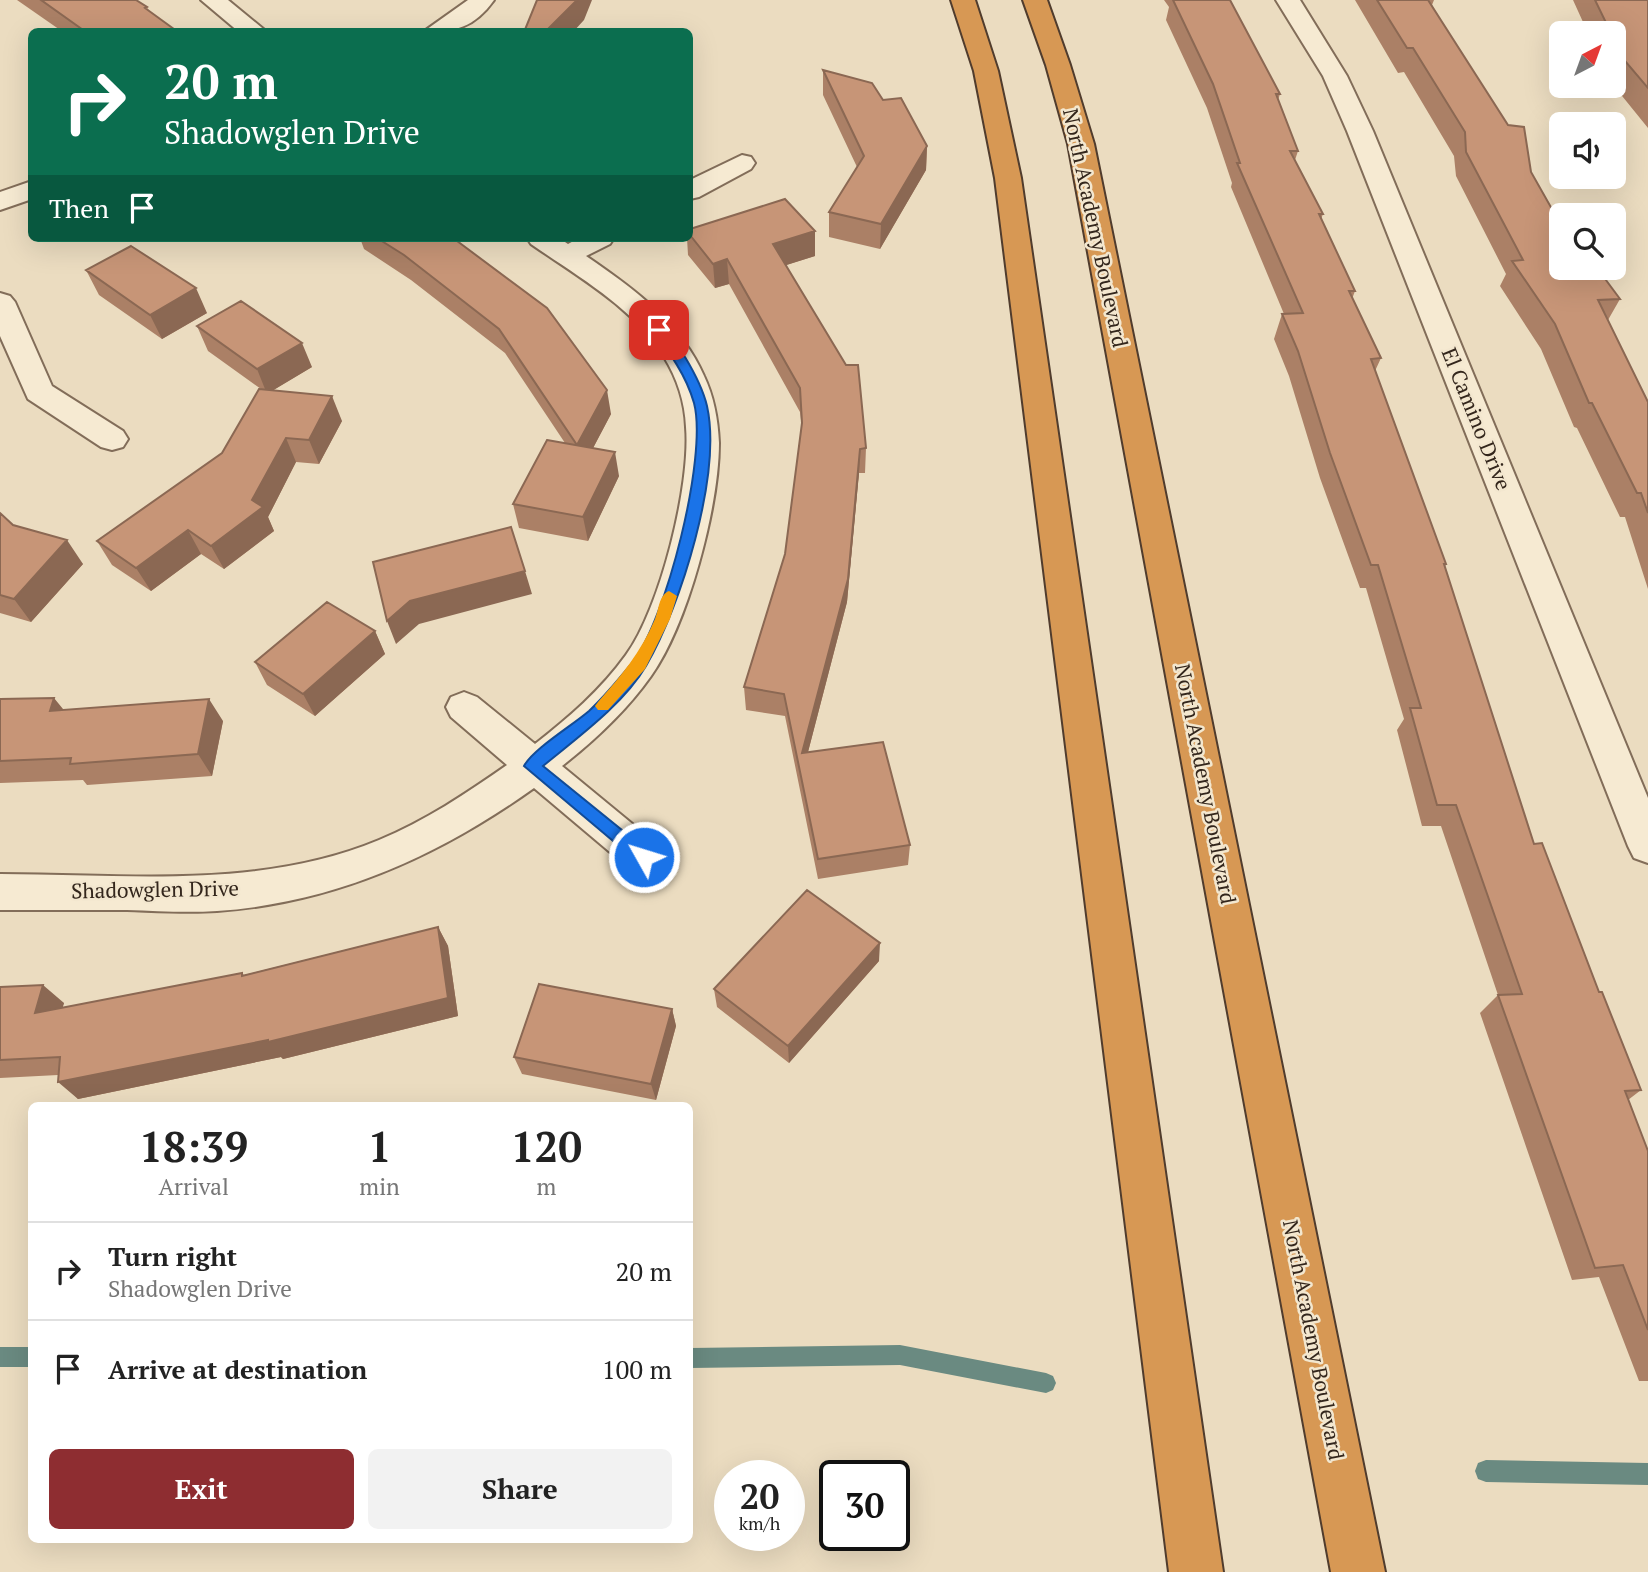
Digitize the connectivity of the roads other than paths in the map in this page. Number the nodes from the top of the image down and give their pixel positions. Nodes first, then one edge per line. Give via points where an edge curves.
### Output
1 (214, 0) edge
2 (482, 0) edge
3 (963, 0) edge
4 (1035, 0) edge
5 (1288, 0) edge
6 (250, 28) edge
7 (442, 28) edge
8 (742, 163) dead end
9 (693, 189) edge
10 (28, 191) edge
11 (0, 202) edge
12 (579, 242) edge
13 (553, 247) edge
14 (0, 302) edge
15 (112, 439) dead end
16 (464, 707) dead end
17 (532, 766) junction
18 (1648, 846) edge
19 (644, 857) dead end
20 (0, 891) edge
21 (1196, 1572) edge
22 (1358, 1572) edge

1 - 6 street
2 - 7 street
3 - 21 highway via 986,71 1008,178
4 - 22 highway, North Academy Boulevard via 1081,144
5 - 18 street, El Camino Drive via 1335,76 1360,131
8 - 9 street
10 - 11 street
12 - 13 street
13 - 17 street, Shadowglen Drive via 615,290 670,342 701,405 704,443 685,545 662,619 639,665 596,714
14 - 15 street via 39,392
16 - 17 street
17 - 19 street
17 - 20 street, Shadowglen Drive via 450,825 390,853 302,880 221,893

